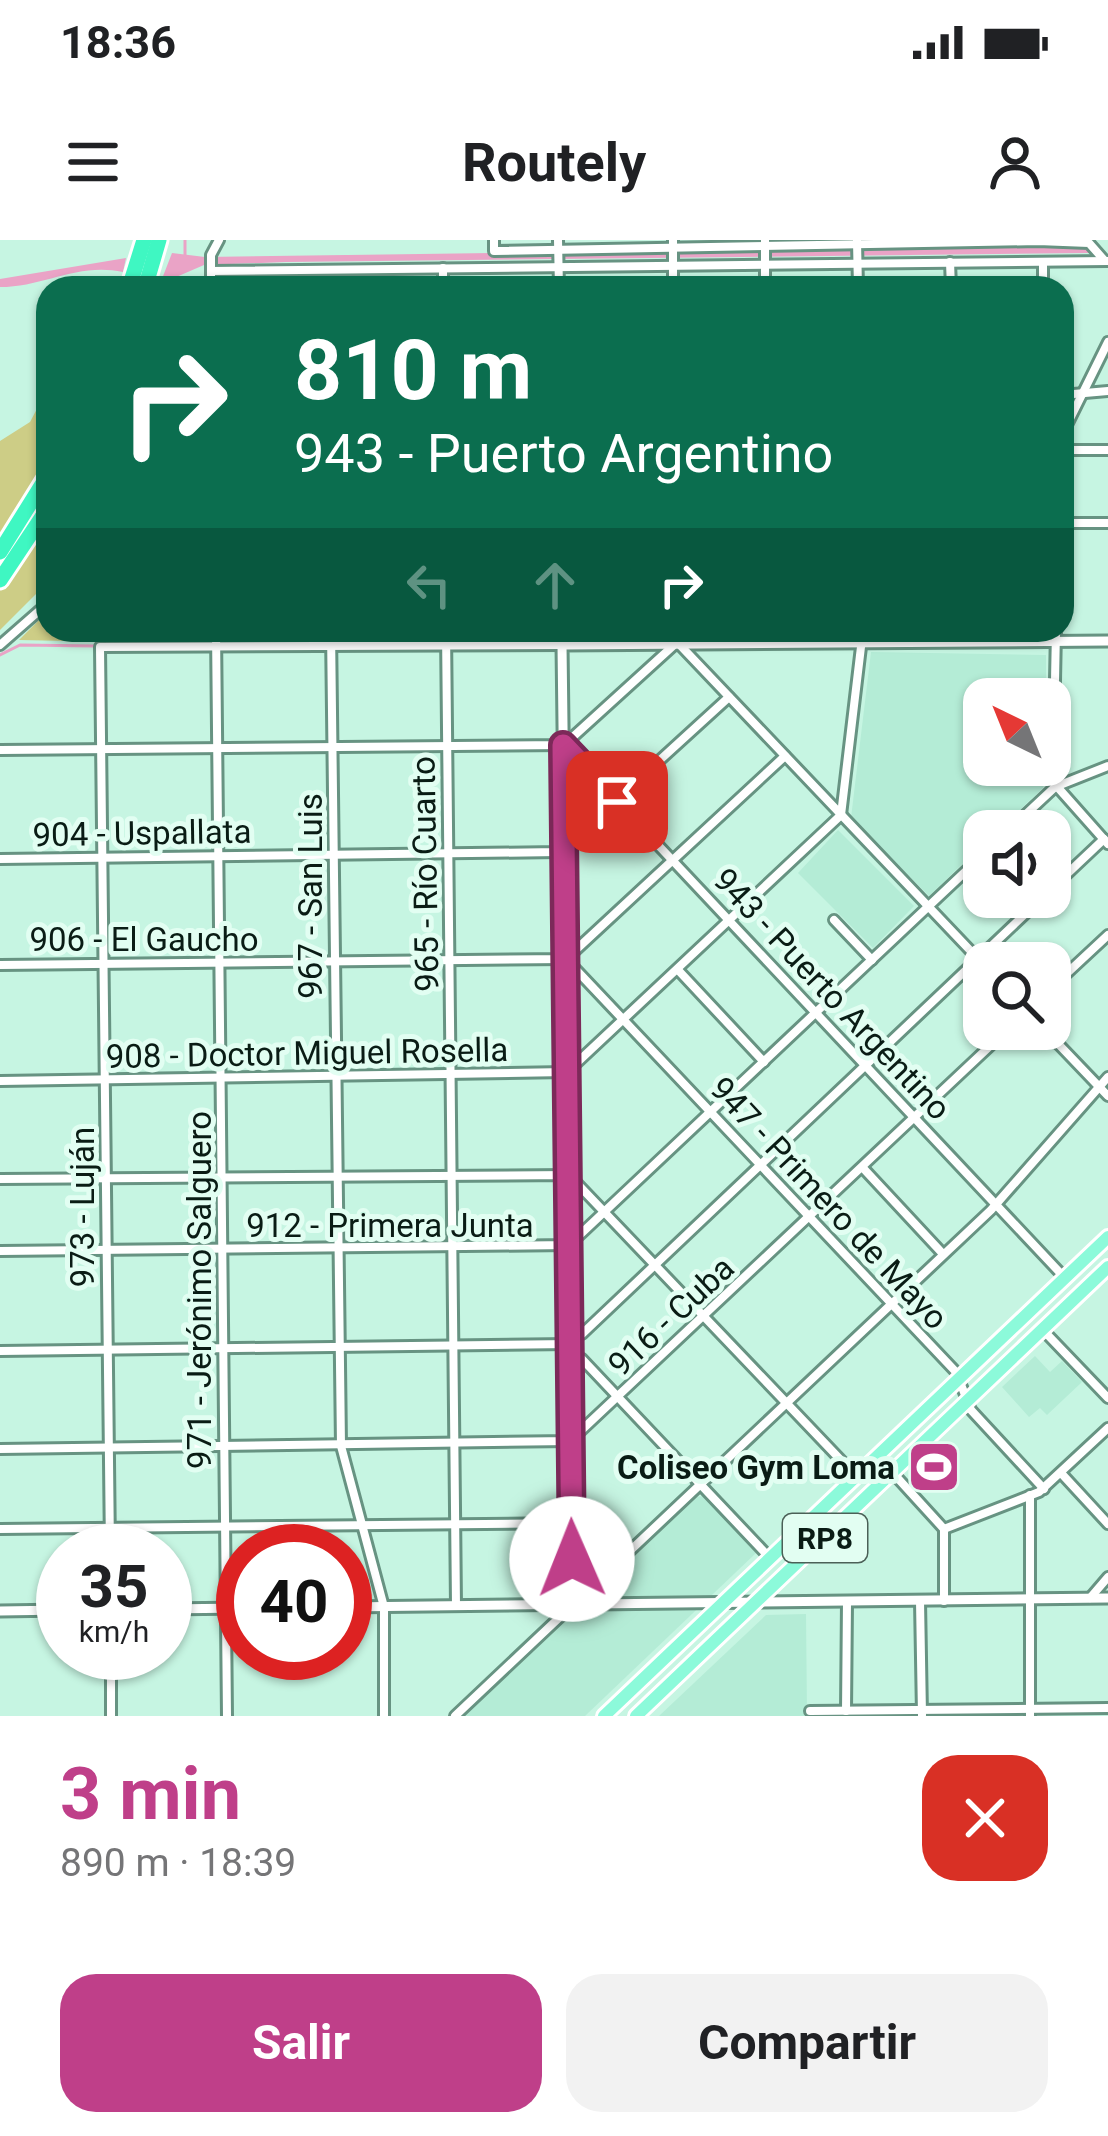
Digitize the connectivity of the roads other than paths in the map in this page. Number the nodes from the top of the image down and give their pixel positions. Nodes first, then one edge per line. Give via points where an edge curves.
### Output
1 (219, 240) edge
2 (951, 242) edge
3 (151, 243) edge
4 (857, 244) edge
5 (494, 245) edge
6 (765, 245) edge
7 (673, 253) edge
8 (558, 254) edge
9 (858, 261) junction
10 (1107, 261) edge
11 (950, 262) junction
12 (1043, 262) junction
13 (764, 263) junction
14 (443, 268) junction
15 (211, 270) junction
16 (141, 276) edge
17 (211, 276) edge
18 (443, 276) edge
19 (765, 276) edge
20 (858, 276) edge
21 (951, 276) edge
22 (1043, 276) edge
23 (1108, 342) edge
24 (1108, 391) edge
25 (1074, 394) edge
26 (1082, 394) junction
27 (1074, 410) edge
28 (1074, 450) edge
29 (1108, 450) edge
30 (36, 494) edge
31 (1074, 523) edge
32 (1108, 523) edge
33 (36, 526) edge
34 (0, 552) edge
35 (0, 580) edge
36 (36, 614) edge
37 (1074, 637) edge
38 (1108, 641) edge
39 (216, 642) edge
40 (332, 642) edge
41 (591, 642) edge
42 (671, 642) edge
43 (682, 642) edge
44 (862, 642) edge
45 (1056, 642) edge
46 (446, 644) junction
47 (562, 644) junction
48 (0, 645) edge
49 (332, 646) junction
50 (216, 648) junction
51 (1055, 678) edge
52 (729, 697) junction
53 (563, 745) junction
54 (333, 746) junction
55 (448, 746) junction
56 (217, 748) junction
57 (102, 749) junction
58 (0, 750) edge
59 (785, 756) junction
60 (1108, 766) edge
61 (1071, 778) edge
62 (1052, 786) edge
63 (1056, 786) edge
64 (617, 802) junction
65 (1029, 810) edge
66 (841, 815) junction
67 (1106, 842) edge
68 (565, 850) junction
69 (450, 853) junction
70 (333, 855) junction
71 (218, 856) junction
72 (102, 857) junction
73 (0, 859) edge
74 (674, 862) junction
75 (1071, 872) edge
76 (963, 874) edge
77 (928, 907) junction
78 (1023, 918) edge
79 (835, 920) dead end
80 (730, 921) junction
81 (1108, 934) edge
82 (1000, 942) edge
83 (963, 943) edge
84 (566, 958) junction
85 (872, 960) junction
86 (451, 961) junction
87 (334, 962) junction
88 (220, 963) junction
89 (104, 964) junction
90 (0, 965) edge
91 (1071, 969) edge
92 (678, 971) junction
93 (963, 978) edge
94 (817, 1012) junction
95 (625, 1021) junction
96 (986, 1050) edge
97 (1064, 1050) edge
98 (764, 1062) junction
99 (866, 1065) junction
100 (567, 1072) junction
101 (451, 1076) junction
102 (1108, 1077) edge
103 (221, 1078) junction
104 (336, 1078) junction
105 (105, 1079) junction
106 (0, 1081) edge
107 (1104, 1093) edge
108 (711, 1112) junction
109 (916, 1117) junction
110 (760, 1164) junction
111 (863, 1168) junction
112 (452, 1173) junction
113 (336, 1175) junction
114 (569, 1175) junction
115 (221, 1177) junction
116 (105, 1178) junction
117 (0, 1179) edge
118 (997, 1204) junction
119 (605, 1212) junction
120 (810, 1217) junction
121 (1108, 1237) edge
122 (569, 1245) junction
123 (453, 1246) junction
124 (338, 1249) junction
125 (106, 1250) junction
126 (221, 1250) junction
127 (0, 1251) edge
128 (944, 1254) junction
129 (655, 1264) junction
130 (1108, 1267) edge
131 (1065, 1278) junction
132 (892, 1303) junction
133 (705, 1317) junction
134 (1042, 1329) junction
135 (454, 1346) junction
136 (570, 1346) junction
137 (339, 1347) junction
138 (223, 1348) junction
139 (107, 1349) junction
140 (0, 1351) edge
141 (960, 1380) junction
142 (619, 1397) junction
143 (1108, 1398) edge
144 (967, 1402) junction
145 (785, 1403) junction
146 (1108, 1428) edge
147 (570, 1441) junction
148 (454, 1444) junction
149 (224, 1446) junction
150 (341, 1446) junction
151 (108, 1448) junction
152 (0, 1449) edge
153 (893, 1473) junction
154 (1060, 1473) junction
155 (857, 1477) junction
156 (700, 1484) junction
157 (1044, 1489) junction
158 (1030, 1495) junction
159 (571, 1523) junction
160 (110, 1524) edge
161 (224, 1524) edge
162 (361, 1524) edge
163 (455, 1524) junction
164 (1108, 1524) edge
165 (372, 1525) edge
166 (0, 1529) edge
167 (36, 1529) edge
168 (944, 1529) junction
169 (770, 1558) junction
170 (372, 1564) edge
171 (1108, 1577) edge
172 (1090, 1598) junction
173 (1108, 1598) edge
174 (1029, 1600) junction
175 (920, 1601) junction
176 (944, 1601) junction
177 (847, 1602) junction
178 (758, 1603) junction
179 (574, 1604) junction
180 (722, 1604) junction
181 (372, 1606) edge
182 (384, 1606) junction
183 (456, 1606) junction
184 (36, 1610) edge
185 (0, 1611) edge
186 (111, 1680) edge
187 (227, 1680) edge
188 (1108, 1708) edge
189 (810, 1711) dead end
190 (846, 1711) junction
191 (922, 1713) edge
192 (1030, 1713) edge
193 (111, 1716) edge
194 (227, 1716) edge
195 (384, 1716) edge
196 (455, 1716) edge
197 (604, 1716) edge
198 (637, 1716) edge

1 - 15 street
2 - 4 street
2 - 10 street via 1089,243
3 - 16 highway
4 - 6 street
4 - 9 street
5 - 8 street
6 - 7 street
6 - 13 street
7 - 8 street
7 - 8 street
7 - 13 street
8 - 14 street
9 - 11 street
9 - 13 street
9 - 20 street
10 - 12 street
11 - 12 street
11 - 21 street
12 - 22 street
13 - 19 street
14 - 15 street
14 - 18 street
15 - 17 street
23 - 26 street
24 - 26 street
25 - 26 street
26 - 27 street
28 - 29 street
30 - 34 highway
31 - 32 street
33 - 35 highway
36 - 48 street
37 - 38 street
39 - 50 street, 971 - Jerónimo Salguero
40 - 49 street, 967 - San Luis
41 - 47 street
42 - 53 street
43 - 52 street
44 - 66 street
45 - 51 street
46 - 47 street
46 - 49 street
46 - 55 street, 965 - Río Cuarto
47 - 53 street
49 - 50 street
49 - 54 street, 967 - San Luis
50 - 56 street, 971 - Jerónimo Salguero
50 - 57 street, 973 - Luján via 100,647
52 - 59 street
52 - 64 street
53 - 55 street
53 - 64 street, 943 - Puerto Argentino
53 - 68 street
54 - 55 street
54 - 56 street
54 - 70 street, 967 - San Luis
55 - 69 street, 965 - Río Cuarto
56 - 57 street
56 - 71 street, 971 - Jerónimo Salguero
57 - 58 street
57 - 72 street, 973 - Luján
59 - 66 street
59 - 74 street
60 - 61 street
62 - 65 street
63 - 67 street
64 - 68 street
64 - 74 street, 943 - Puerto Argentino
66 - 77 street
66 - 80 street
67 - 75 street
68 - 69 street, 904 - Uspallata
68 - 84 street
69 - 70 street, 904 - Uspallata
69 - 86 street, 965 - Río Cuarto
70 - 71 street, 904 - Uspallata
70 - 87 street, 967 - San Luis
71 - 72 street, 904 - Uspallata
71 - 88 street, 971 - Jerónimo Salguero
72 - 73 street, 904 - Uspallata
72 - 89 street, 973 - Luján
74 - 80 street, 943 - Puerto Argentino
74 - 84 street
76 - 77 street, 912 - Primera Junta
77 - 83 street
77 - 85 street, 912 - Primera Junta
78 - 82 street
79 - 85 street
80 - 92 street
80 - 94 street, 943 - Puerto Argentino
81 - 91 street
84 - 86 street, 906 - El Gaucho
84 - 95 street, 947 - Primero de Mayo
84 - 100 street
85 - 94 street, 912 - Primera Junta
86 - 87 street, 906 - El Gaucho
86 - 101 street, 965 - Río Cuarto
87 - 88 street, 906 - El Gaucho
87 - 104 street, 967 - San Luis
88 - 89 street, 906 - El Gaucho
88 - 103 street, 971 - Jerónimo Salguero
89 - 90 street, 906 - El Gaucho
89 - 105 street, 973 - Luján
92 - 95 street
92 - 98 street
93 - 99 street
94 - 98 street, 912 - Primera Junta
94 - 99 street, 943 - Puerto Argentino
95 - 100 street
95 - 108 street, 947 - Primero de Mayo
96 - 109 street, 916 - Cuba
97 - 107 street
98 - 108 street, 912 - Primera Junta
99 - 109 street, 943 - Puerto Argentino
99 - 110 street
100 - 101 street, 908 - Doctor Miguel Rosella
100 - 114 street
101 - 104 street, 908 - Doctor Miguel Rosella
101 - 112 street, 965 - Río Cuarto
102 - 107 street
103 - 104 street, 908 - Doctor Miguel Rosella
103 - 105 street, 908 - Doctor Miguel Rosella
103 - 115 street, 971 - Jerónimo Salguero
104 - 113 street, 967 - San Luis
105 - 106 street, 908 - Doctor Miguel Rosella
105 - 116 street, 973 - Luján
107 - 118 street
108 - 110 street, 947 - Primero de Mayo
108 - 119 street, 912 - Primera Junta
109 - 111 street, 916 - Cuba
109 - 118 street, 943 - Puerto Argentino
110 - 120 street, 947 - Primero de Mayo
110 - 129 street
111 - 120 street, 916 - Cuba
111 - 128 street
112 - 113 street
112 - 114 street
112 - 123 street, 965 - Río Cuarto
113 - 115 street
113 - 124 street, 967 - San Luis
114 - 119 street
114 - 122 street
115 - 116 street
115 - 126 street, 971 - Jerónimo Salguero
116 - 117 street
116 - 125 street, 973 - Luján
118 - 128 street
118 - 131 street, 943 - Puerto Argentino
119 - 122 street, 912 - Primera Junta
119 - 129 street
120 - 132 street, 947 - Primero de Mayo
120 - 133 street, 916 - Cuba
121 - 131 main road, RP8
122 - 123 street, 912 - Primera Junta
122 - 136 street
123 - 124 street, 912 - Primera Junta
123 - 135 street, 965 - Río Cuarto
124 - 126 street, 912 - Primera Junta
124 - 137 street, 967 - San Luis
125 - 126 street, 912 - Primera Junta
125 - 127 street, 912 - Primera Junta
125 - 139 street, 973 - Luján
126 - 138 street, 971 - Jerónimo Salguero
128 - 132 street
129 - 133 street
129 - 136 street
130 - 134 main road, RP8
131 - 141 main road, RP8
132 - 141 street, 947 - Primero de Mayo
132 - 145 street
133 - 142 street, 916 - Cuba
133 - 145 street
134 - 143 street
134 - 144 main road, RP8
135 - 136 street
135 - 137 street
135 - 148 street, 965 - Río Cuarto
136 - 142 street
136 - 147 street
137 - 138 street
137 - 150 street, 967 - San Luis
138 - 139 street
138 - 149 street, 971 - Jerónimo Salguero
139 - 140 street
139 - 151 street, 973 - Luján
141 - 144 street, 947 - Primero de Mayo
141 - 155 main road, RP8
142 - 147 street, 916 - Cuba
142 - 156 street
144 - 153 main road, RP8
144 - 157 street, 947 - Primero de Mayo
145 - 155 street
145 - 156 street
146 - 154 street
147 - 148 street
147 - 159 street
148 - 150 street
148 - 163 street, 965 - Río Cuarto
149 - 150 street
149 - 151 street
149 - 161 street, 971 - Jerónimo Salguero
150 - 162 street, 967 - San Luis
151 - 152 street
151 - 160 street, 973 - Luján
153 - 168 street
153 - 178 main road, RP8
154 - 157 street
154 - 164 street
155 - 169 main road, RP8
156 - 169 street
156 - 179 street
157 - 158 street
158 - 168 street
158 - 174 street
159 - 163 street
159 - 179 street
163 - 165 street
163 - 183 street, 965 - Río Cuarto
166 - 167 street
168 - 176 street
169 - 180 main road, RP8
170 - 182 street, 967 - San Luis
171 - 172 street
172 - 173 street
172 - 174 street
174 - 176 street
174 - 192 street
175 - 176 street
175 - 177 street
175 - 191 street
177 - 178 street
177 - 190 street
178 - 180 street
178 - 198 main road, RP8
179 - 180 street
179 - 183 street
179 - 196 street
180 - 197 main road, RP8
181 - 182 street
182 - 183 street
182 - 195 street, 967 - San Luis
184 - 185 street
186 - 193 street
187 - 194 street, 971 - Jerónimo Salguero
188 - 192 street
189 - 190 street
190 - 191 street
191 - 192 street

